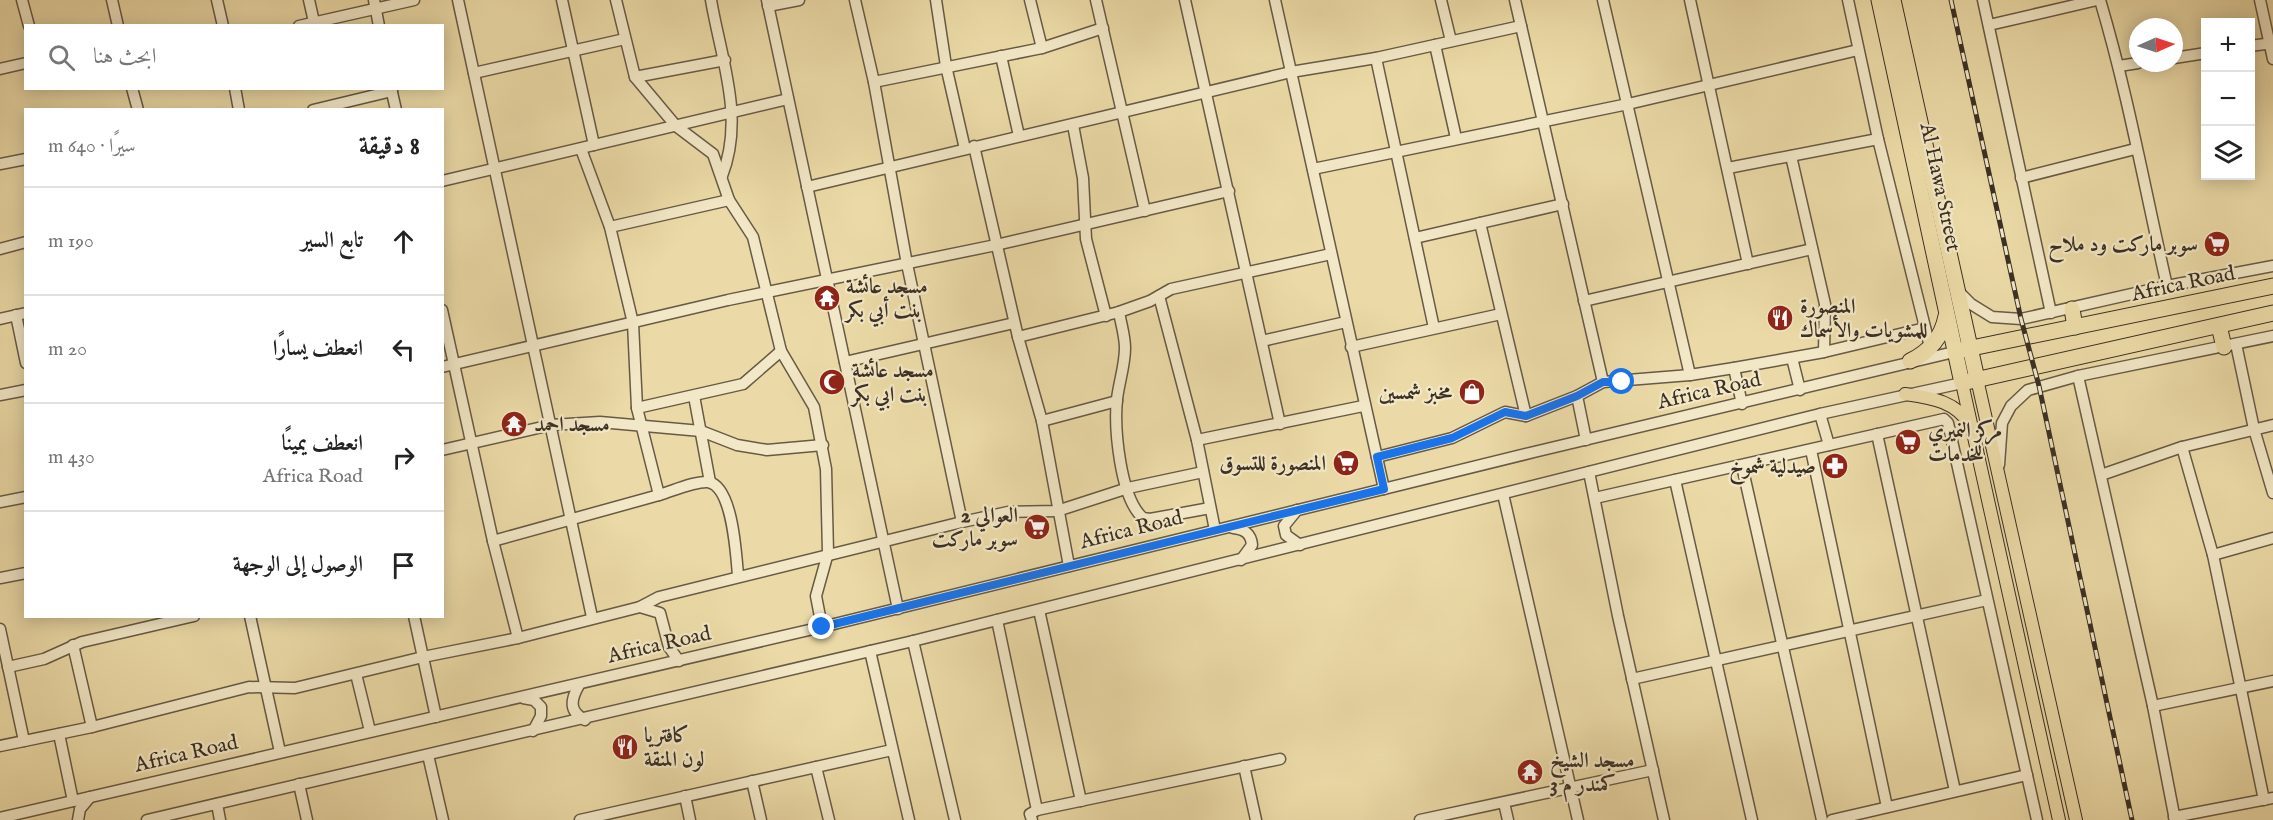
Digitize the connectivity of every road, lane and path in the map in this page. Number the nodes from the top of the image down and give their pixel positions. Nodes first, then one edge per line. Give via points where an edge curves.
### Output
1 (22, 0) edge
2 (112, 0) edge
3 (217, 0) edge
4 (309, 0) edge
5 (414, 0) edge
6 (458, 0) edge
7 (562, 0) edge
8 (616, 0) edge
9 (711, 0) edge
10 (800, 0) edge
11 (855, 0) edge
12 (936, 0) edge
13 (1030, 0) edge
14 (1096, 0) edge
15 (1185, 0) edge
16 (1275, 0) edge
17 (1441, 0) edge
18 (1515, 0) edge
19 (1603, 0) edge
20 (1690, 0) edge
21 (1848, 0) edge
22 (1879, 0) edge
23 (1893, 0) edge
24 (1983, 0) edge
25 (2099, 0) edge
26 (2260, 0) edge
27 (767, 3) edge
28 (375, 4) edge
29 (314, 22) junction
30 (28, 24) edge
31 (118, 24) edge
32 (223, 24) edge
33 (306, 24) edge
34 (379, 24) edge
35 (1989, 25) junction
36 (1521, 26) junction
37 (1103, 28) junction
38 (625, 39) junction
39 (1451, 41) junction
40 (2271, 43) edge
41 (1435, 45) junction
42 (2255, 45) edge
43 (1042, 48) junction
44 (1858, 50) junction
45 (573, 51) junction
46 (2201, 54) edge
47 (1001, 56) junction
48 (2183, 57) edge
49 (1376, 58) junction
50 (2273, 59) edge
51 (725, 60) junction
52 (24, 63) edge
53 (2129, 64) edge
54 (946, 66) junction
55 (2119, 66) junction
56 (0, 69) edge
57 (1291, 72) junction
58 (474, 73) junction
59 (634, 77) junction
60 (874, 82) junction
61 (1709, 86) junction
62 (133, 90) edge
63 (236, 90) edge
64 (391, 90) edge
65 (1208, 94) junction
66 (788, 99) junction
67 (1628, 104) junction
68 (137, 108) edge
69 (239, 108) edge
70 (321, 108) edge
71 (396, 108) edge
72 (733, 112) junction
73 (1123, 113) junction
74 (1544, 120) junction
75 (1073, 125) junction
76 (676, 126) junction
77 (1019, 136) junction
78 (1456, 138) junction
79 (1878, 139) junction
80 (594, 145) junction
81 (970, 148) junction
82 (580, 149) junction
83 (2135, 149) junction
84 (1396, 152) junction
85 (1791, 156) junction
86 (24, 159) edge
87 (0, 164) edge
88 (889, 167) junction
89 (1728, 168) junction
90 (495, 169) junction
91 (1313, 169) junction
92 (722, 176) junction
93 (2021, 178) junction
94 (444, 181) edge
95 (807, 187) junction
96 (1229, 191) junction
97 (729, 200) junction
98 (1563, 204) junction
99 (1145, 211) junction
100 (1480, 223) junction
101 (1085, 225) junction
102 (610, 227) junction
103 (1415, 238) junction
104 (24, 243) edge
105 (996, 245) junction
106 (0, 249) edge
107 (1812, 249) junction
108 (1331, 254) junction
109 (907, 264) junction
110 (1748, 264) junction
111 (2273, 266) edge
112 (1247, 273) junction
113 (827, 280) junction
114 (1667, 282) junction
115 (2167, 286) junction
116 (2273, 286) edge
117 (1956, 290) junction
118 (768, 293) junction
119 (1159, 296) junction
120 (1584, 302) junction
121 (2072, 309) junction
122 (1947, 310) junction
123 (1119, 312) junction
124 (2051, 313) junction
125 (2273, 313) edge
126 (21, 314) edge
127 (1501, 314) junction
128 (1106, 316) junction
129 (0, 319) edge
130 (444, 319) edge
131 (1346, 322) junction
132 (633, 323) junction
133 (1014, 323) junction
134 (2219, 326) junction
135 (2075, 327) junction
136 (1434, 328) junction
137 (1924, 328) junction
138 (2273, 336) edge
139 (1017, 338) junction
140 (1262, 341) junction
141 (24, 343) edge
142 (923, 344) junction
143 (533, 345) junction
144 (2230, 345) junction
145 (1351, 347) junction
146 (1930, 347) junction
147 (1970, 348) junction
148 (781, 351) junction
149 (1824, 352) junction
150 (1954, 352) junction
151 (1792, 358) junction
152 (1910, 361) junction
153 (845, 362) junction
154 (454, 365) junction
155 (444, 367) edge
156 (1734, 368) junction
157 (1690, 375) junction
158 (2078, 376) junction
159 (1970, 381) junction
160 (1603, 382) junction
161 (24, 390) edge
162 (1800, 390) junction
163 (1905, 394) junction
164 (0, 395) edge
165 (694, 396) junction
166 (1577, 396) junction
167 (1117, 402) junction
168 (1742, 404) junction
169 (1364, 406) junction
170 (637, 408) junction
171 (1820, 414) junction
172 (1526, 416) junction
173 (1042, 421) junction
174 (641, 424) junction
175 (1280, 424) junction
176 (551, 425) junction
177 (2273, 425) edge
178 (2254, 429) junction
179 (701, 431) junction
180 (1974, 432) junction
181 (1877, 434) junction
182 (1197, 440) junction
183 (1586, 440) junction
184 (471, 443) junction
185 (823, 445) junction
186 (1829, 445) junction
187 (2182, 447) junction
188 (444, 450) edge
189 (1811, 450) junction
190 (1377, 457) junction
191 (1742, 466) junction
192 (1999, 466) junction
193 (1203, 472) junction
194 (1589, 472) junction
195 (2101, 475) junction
196 (1675, 480) junction
197 (710, 483) junction
198 (1128, 488) junction
199 (1384, 489) junction
200 (2273, 493) edge
201 (1503, 494) junction
202 (659, 495) junction
203 (24, 497) edge
204 (1595, 498) junction
205 (0, 502) edge
206 (1210, 508) junction
207 (1297, 510) junction
208 (1057, 511) junction
209 (572, 521) junction
210 (962, 522) junction
211 (1230, 527) junction
212 (1215, 530) junction
213 (2273, 538) edge
214 (493, 541) junction
215 (883, 542) junction
216 (1300, 545) junction
217 (828, 553) junction
218 (2213, 555) junction
219 (1241, 560) junction
220 (1069, 566) junction
221 (24, 573) edge
222 (738, 575) junction
223 (0, 578) edge
224 (1987, 600) junction
225 (640, 608) junction
226 (898, 609) junction
227 (1039, 610) junction
228 (1916, 616) junction
229 (592, 617) junction
230 (177, 618) edge
231 (250, 618) edge
232 (414, 618) edge
233 (996, 620) junction
234 (152, 621) edge
235 (822, 627) junction
236 (0, 629) edge
237 (1849, 631) junction
238 (518, 638) junction
239 (913, 641) junction
240 (73, 645) junction
241 (1783, 646) junction
242 (870, 651) junction
243 (423, 657) junction
244 (1715, 660) junction
245 (679, 661) junction
246 (8, 667) junction
247 (356, 674) junction
248 (1632, 679) junction
249 (2273, 681) edge
250 (579, 685) junction
251 (265, 687) junction
252 (2241, 687) junction
253 (523, 698) junction
254 (2153, 706) junction
255 (436, 717) junction
256 (585, 720) junction
257 (92, 727) junction
258 (370, 731) junction
259 (533, 731) junction
260 (59, 734) junction
261 (24, 741) junction
262 (0, 746) edge
263 (892, 750) junction
264 (280, 752) junction
265 (428, 754) junction
266 (1280, 759) dead end
267 (1244, 766) junction
268 (816, 767) junction
269 (1653, 770) junction
270 (2027, 775) junction
271 (752, 781) junction
272 (298, 784) junction
273 (1571, 788) junction
274 (1955, 791) junction
275 (685, 796) junction
276 (90, 797) junction
277 (2268, 799) edge
278 (73, 801) junction
279 (1081, 801) junction
280 (1504, 803) junction
281 (217, 804) junction
282 (1887, 807) junction
283 (1034, 815) edge
284 (617, 816) edge
285 (0, 818) edge
286 (2175, 818) edge
287 (1428, 819) edge
288 (78, 820) edge
289 (147, 820) edge
290 (220, 820) edge
291 (307, 820) edge
292 (443, 820) edge
293 (580, 820) edge
294 (690, 820) edge
295 (761, 820) edge
296 (829, 820) edge
297 (909, 820) edge
298 (955, 820) edge
299 (1256, 820) edge
300 (1508, 820) edge
301 (1578, 820) edge
302 (1664, 820) edge
303 (1752, 820) edge
304 (1822, 820) edge
305 (1832, 820) edge
306 (2037, 820) edge
307 (2059, 820) edge
308 (2076, 820) edge

1 - 30 street
2 - 31 street
3 - 32 street
4 - 29 street
5 - 28 street
6 - 58 street
7 - 45 street
8 - 38 street
9 - 51 street
10 - 27 street
11 - 60 street
12 - 54 street
13 - 43 street
14 - 37 street
15 - 65 street
16 - 57 street
17 - 39 street
18 - 36 street
19 - 67 street
20 - 61 street
21 - 44 street
22 - 122 highway, Al Hawa Street
23 - 117 highway, Al Hawa Street
24 - 35 street
25 - 35 street
25 - 55 street
26 - 40 street
27 - 66 street
28 - 29 street
28 - 34 street
29 - 33 street
35 - 93 street
36 - 39 street
36 - 74 street
37 - 43 street
37 - 73 street
38 - 45 street
38 - 59 street
39 - 41 street
40 - 42 street
40 - 50 street
41 - 49 street
41 - 78 street
43 - 47 street
44 - 61 street
44 - 79 street
45 - 58 street
45 - 80 street
46 - 48 street
47 - 54 street
47 - 77 street
49 - 57 street
49 - 84 street
51 - 59 street
51 - 72 street
52 - 56 street
53 - 55 street
54 - 60 street
54 - 81 street
55 - 83 street
57 - 65 street
57 - 91 street
58 - 90 street
59 - 76 street
60 - 88 street
61 - 67 street
61 - 89 street
62 - 68 street
63 - 69 street
64 - 70 street
64 - 71 street
65 - 73 street
65 - 96 street
66 - 72 street
66 - 95 street
67 - 74 street
67 - 114 street
72 - 76 street
72 - 92 street
73 - 75 street
73 - 99 street
74 - 78 street
74 - 98 street
75 - 77 street
75 - 101 street via 1082,171
76 - 80 street
76 - 92 street via 713,154
77 - 81 street
78 - 84 street
79 - 85 street
79 - 137 street
80 - 82 street
81 - 88 street
81 - 105 street
82 - 90 street
82 - 102 street
83 - 93 street
83 - 115 street
84 - 91 street
84 - 103 street
85 - 89 street
85 - 107 street
86 - 87 street
88 - 95 street
88 - 109 street
89 - 110 street
90 - 94 street
90 - 143 street
91 - 108 street
92 - 97 street
93 - 124 street
95 - 113 street
96 - 99 street
96 - 112 street
97 - 102 street
97 - 118 street via 753,237
98 - 100 street
98 - 120 street
99 - 101 street
100 - 103 street
100 - 127 street
101 - 105 street
101 - 128 street
102 - 132 street
103 - 136 street
104 - 106 street
105 - 109 street
105 - 133 street
107 - 110 street
107 - 149 street via 1826,312
108 - 112 street
108 - 131 street
109 - 113 street
109 - 142 street
110 - 114 street
111 - 115 street, Africa Road
112 - 119 street
112 - 140 street
113 - 118 street
113 - 153 street
114 - 120 street
114 - 157 street
115 - 121 street, Africa Road
116 - 135 highway, Africa Road
117 - 124 street, Africa Road via 1992,317 2021,319
117 - 147 highway, Al Hawa Street
118 - 132 street
118 - 148 street
119 - 123 street
119 - 182 street
120 - 160 street
121 - 124 street, Africa Road
121 - 135 highway
122 - 146 highway via 1942,330
122 - 150 highway, Al Hawa Street
123 - 128 street
123 - 167 street via 1125,346
125 - 134 highway
126 - 129 street
126 - 141 street
127 - 136 street
127 - 172 street
128 - 139 street
130 - 154 street
131 - 140 street
131 - 145 street
132 - 143 street
132 - 170 street
133 - 139 street
133 - 142 street
134 - 144 highway
134 - 159 highway
135 - 147 highway, Africa Road
136 - 145 street
137 - 146 street
137 - 149 street
138 - 144 street
139 - 173 street
140 - 175 street
142 - 153 street
142 - 210 street
143 - 154 street
143 - 176 street
144 - 158 street
144 - 178 street
145 - 169 street
146 - 152 highway
147 - 150 highway, Africa Road
147 - 159 highway, Al Hawa Street
148 - 165 street via 743,384
148 - 185 street via 814,407
149 - 151 street
150 - 152 street, Africa Road
150 - 159 highway, Al Hawa Street
151 - 156 street
151 - 162 street
152 - 162 street, Africa Road
153 - 215 street
154 - 155 street
154 - 184 street
156 - 157 street
156 - 168 street
157 - 160 street
158 - 192 street via 2028,390 2011,406 2002,423
158 - 195 street
159 - 163 street
159 - 180 main road
159 - 192 main road
160 - 166 street
161 - 164 street
162 - 168 street, Africa Road
163 - 171 street
163 - 180 main road via 1949,404 1964,416
165 - 170 street
165 - 179 street
166 - 172 street
166 - 183 street
167 - 173 street
167 - 198 street via 1119,455
168 - 183 street, Africa Road
169 - 175 street
169 - 190 street
170 - 174 street
171 - 186 street
171 - 194 street
172 - 190 street via 1505,412 1452,438
173 - 208 street
174 - 176 street
174 - 179 street
174 - 202 street
175 - 182 street
176 - 184 street
176 - 209 street
177 - 178 street
178 - 187 street
178 - 200 street
179 - 185 street via 760,450
179 - 197 street
180 - 307 main road
181 - 186 street
181 - 224 street via 1938,419 1948,423
181 - 228 street
182 - 193 street
183 - 199 street, Africa Road
184 - 188 street
184 - 214 street
185 - 217 street
186 - 189 street
187 - 195 street
187 - 218 street
189 - 191 street
189 - 237 street
190 - 199 street
191 - 196 street
191 - 241 street
192 - 308 main road
193 - 198 street
193 - 206 street
194 - 201 street
194 - 204 street
195 - 254 street
196 - 204 street
196 - 244 street
197 - 202 street
197 - 222 street via 720,490 728,504
198 - 206 street via 1143,518
198 - 208 street
199 - 207 street, Africa Road
201 - 216 street
201 - 273 street
202 - 209 street
203 - 205 street
204 - 248 street
206 - 212 street
207 - 211 street, Africa Road
207 - 216 street via 1284,526 1286,535
208 - 210 street via 1008,512
208 - 220 street
209 - 214 street
209 - 229 street
210 - 215 street
211 - 212 street, Africa Road
211 - 219 street via 1243,530 1251,538 1252,545
212 - 220 street, Africa Road
213 - 218 street
214 - 238 street
215 - 217 street
215 - 226 street
216 - 219 street
217 - 222 street
217 - 235 street via 816,590
218 - 252 street
219 - 227 street
220 - 226 street, Africa Road
221 - 223 street
222 - 225 street via 659,597
224 - 228 street
224 - 270 street
225 - 229 street
225 - 245 street via 660,613 669,647
226 - 235 street, Africa Road
227 - 233 street
227 - 279 street
228 - 237 street
228 - 274 street
229 - 238 street
230 - 234 street
231 - 251 street
232 - 243 street
233 - 239 street
233 - 283 street
234 - 240 street
235 - 245 street, Africa Road
236 - 246 street
237 - 241 street
237 - 282 street
238 - 243 street
239 - 242 street
239 - 298 street
240 - 246 street via 44,659
240 - 257 street
241 - 244 street
241 - 304 street
242 - 256 street
242 - 263 street
243 - 247 street
243 - 255 street
244 - 248 street
244 - 303 street
245 - 250 street, Africa Road
246 - 261 street
247 - 251 street via 295,688
247 - 258 street
248 - 269 street
249 - 252 street
250 - 253 street, Africa Road
250 - 256 street via 572,706
251 - 257 street via 241,689
251 - 264 street
252 - 254 street
252 - 277 street
253 - 255 street, Africa Road
253 - 259 street via 534,700 541,707
254 - 286 street
255 - 258 street, Africa Road
256 - 259 street
257 - 260 street
258 - 264 street, Africa Road
259 - 265 street
260 - 261 street
260 - 278 street
261 - 262 street
263 - 268 street
263 - 297 street
264 - 276 street, Africa Road
265 - 272 street
265 - 292 street
266 - 267 street
267 - 279 street
267 - 299 street
268 - 271 street
268 - 296 street
269 - 273 street
269 - 302 street
270 - 274 street
270 - 306 street
271 - 275 street
271 - 295 street
272 - 281 street
272 - 291 street
273 - 280 street
273 - 301 street
274 - 282 street
275 - 284 street
275 - 294 street
276 - 278 street, Africa Road
276 - 288 street via 80,808
277 - 286 street
278 - 285 street, Africa Road
279 - 283 street
280 - 287 street
280 - 300 street
281 - 289 street
281 - 290 street
282 - 305 street
284 - 293 street

